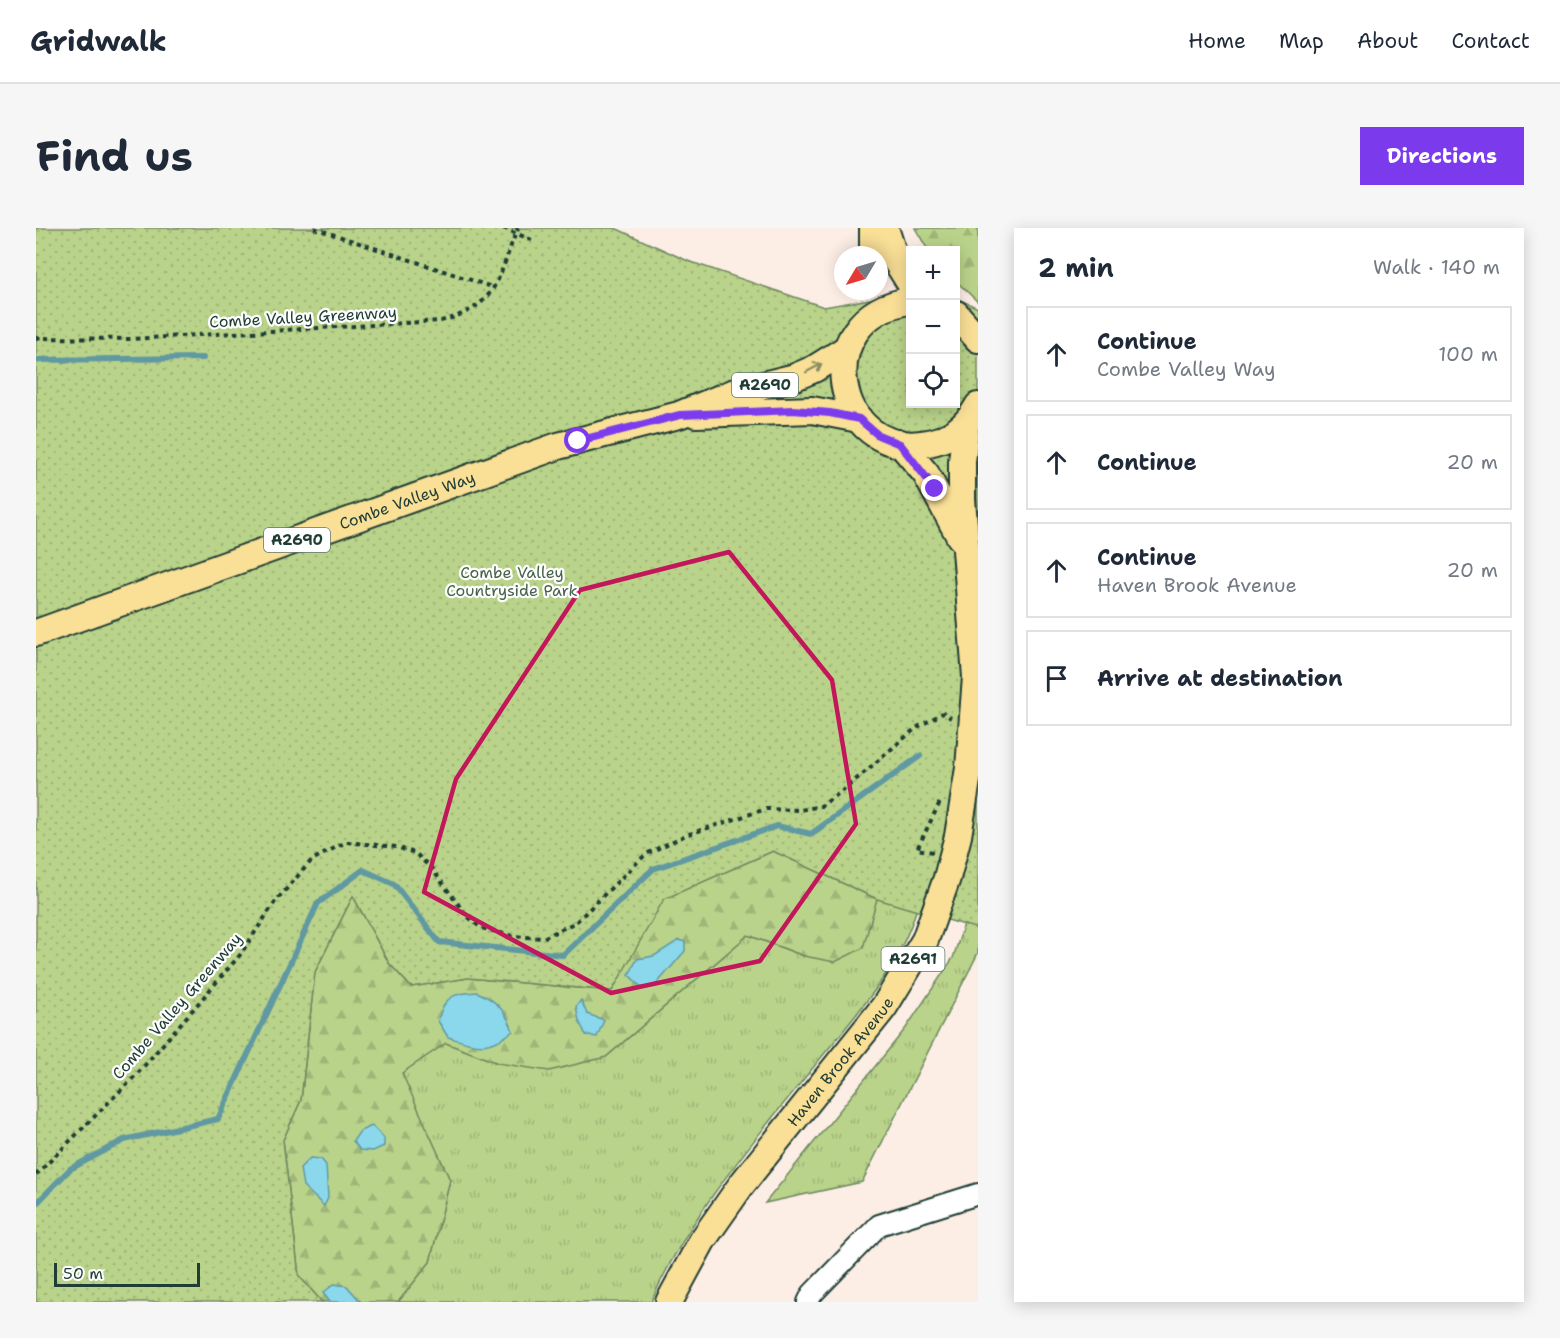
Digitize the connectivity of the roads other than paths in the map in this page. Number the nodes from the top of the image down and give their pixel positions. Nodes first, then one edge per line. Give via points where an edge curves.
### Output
1 (873, 228) edge
2 (885, 228) edge
3 (873, 246) edge
4 (906, 276) edge
5 (869, 300) edge
6 (906, 302) edge
7 (866, 319) junction
8 (846, 349) junction
9 (972, 414) edge
10 (680, 415) junction
11 (859, 419) junction
12 (900, 444) junction
13 (966, 548) junction
14 (36, 633) edge
15 (978, 1194) edge
16 (669, 1302) edge
17 (808, 1302) edge

1 - 3 main road
2 - 4 main road
5 - 7 main road
6 - 7 main road via 887,306
7 - 8 main road
10 -> 8 main road, Combe Valley Way / A2690 via 735,392 795,377
8 - 11 main road via 843,386
9 - 12 main road via 952,434 936,441
9 - 13 main road, Haven Brook Avenue / A2691 via 962,462
10 - 11 main road, Combe Valley Way / A2690 via 812,410
10 - 14 main road, Combe Valley Way / A2690 via 558,447
11 - 12 main road via 878,435
12 - 13 main road, Haven Brook Avenue / A2691 via 926,474
13 - 16 main road, Haven Brook Avenue / A2691 via 976,677 969,768 953,858 925,940 884,1007 735,1193 702,1241
15 - 17 street via 879,1225

